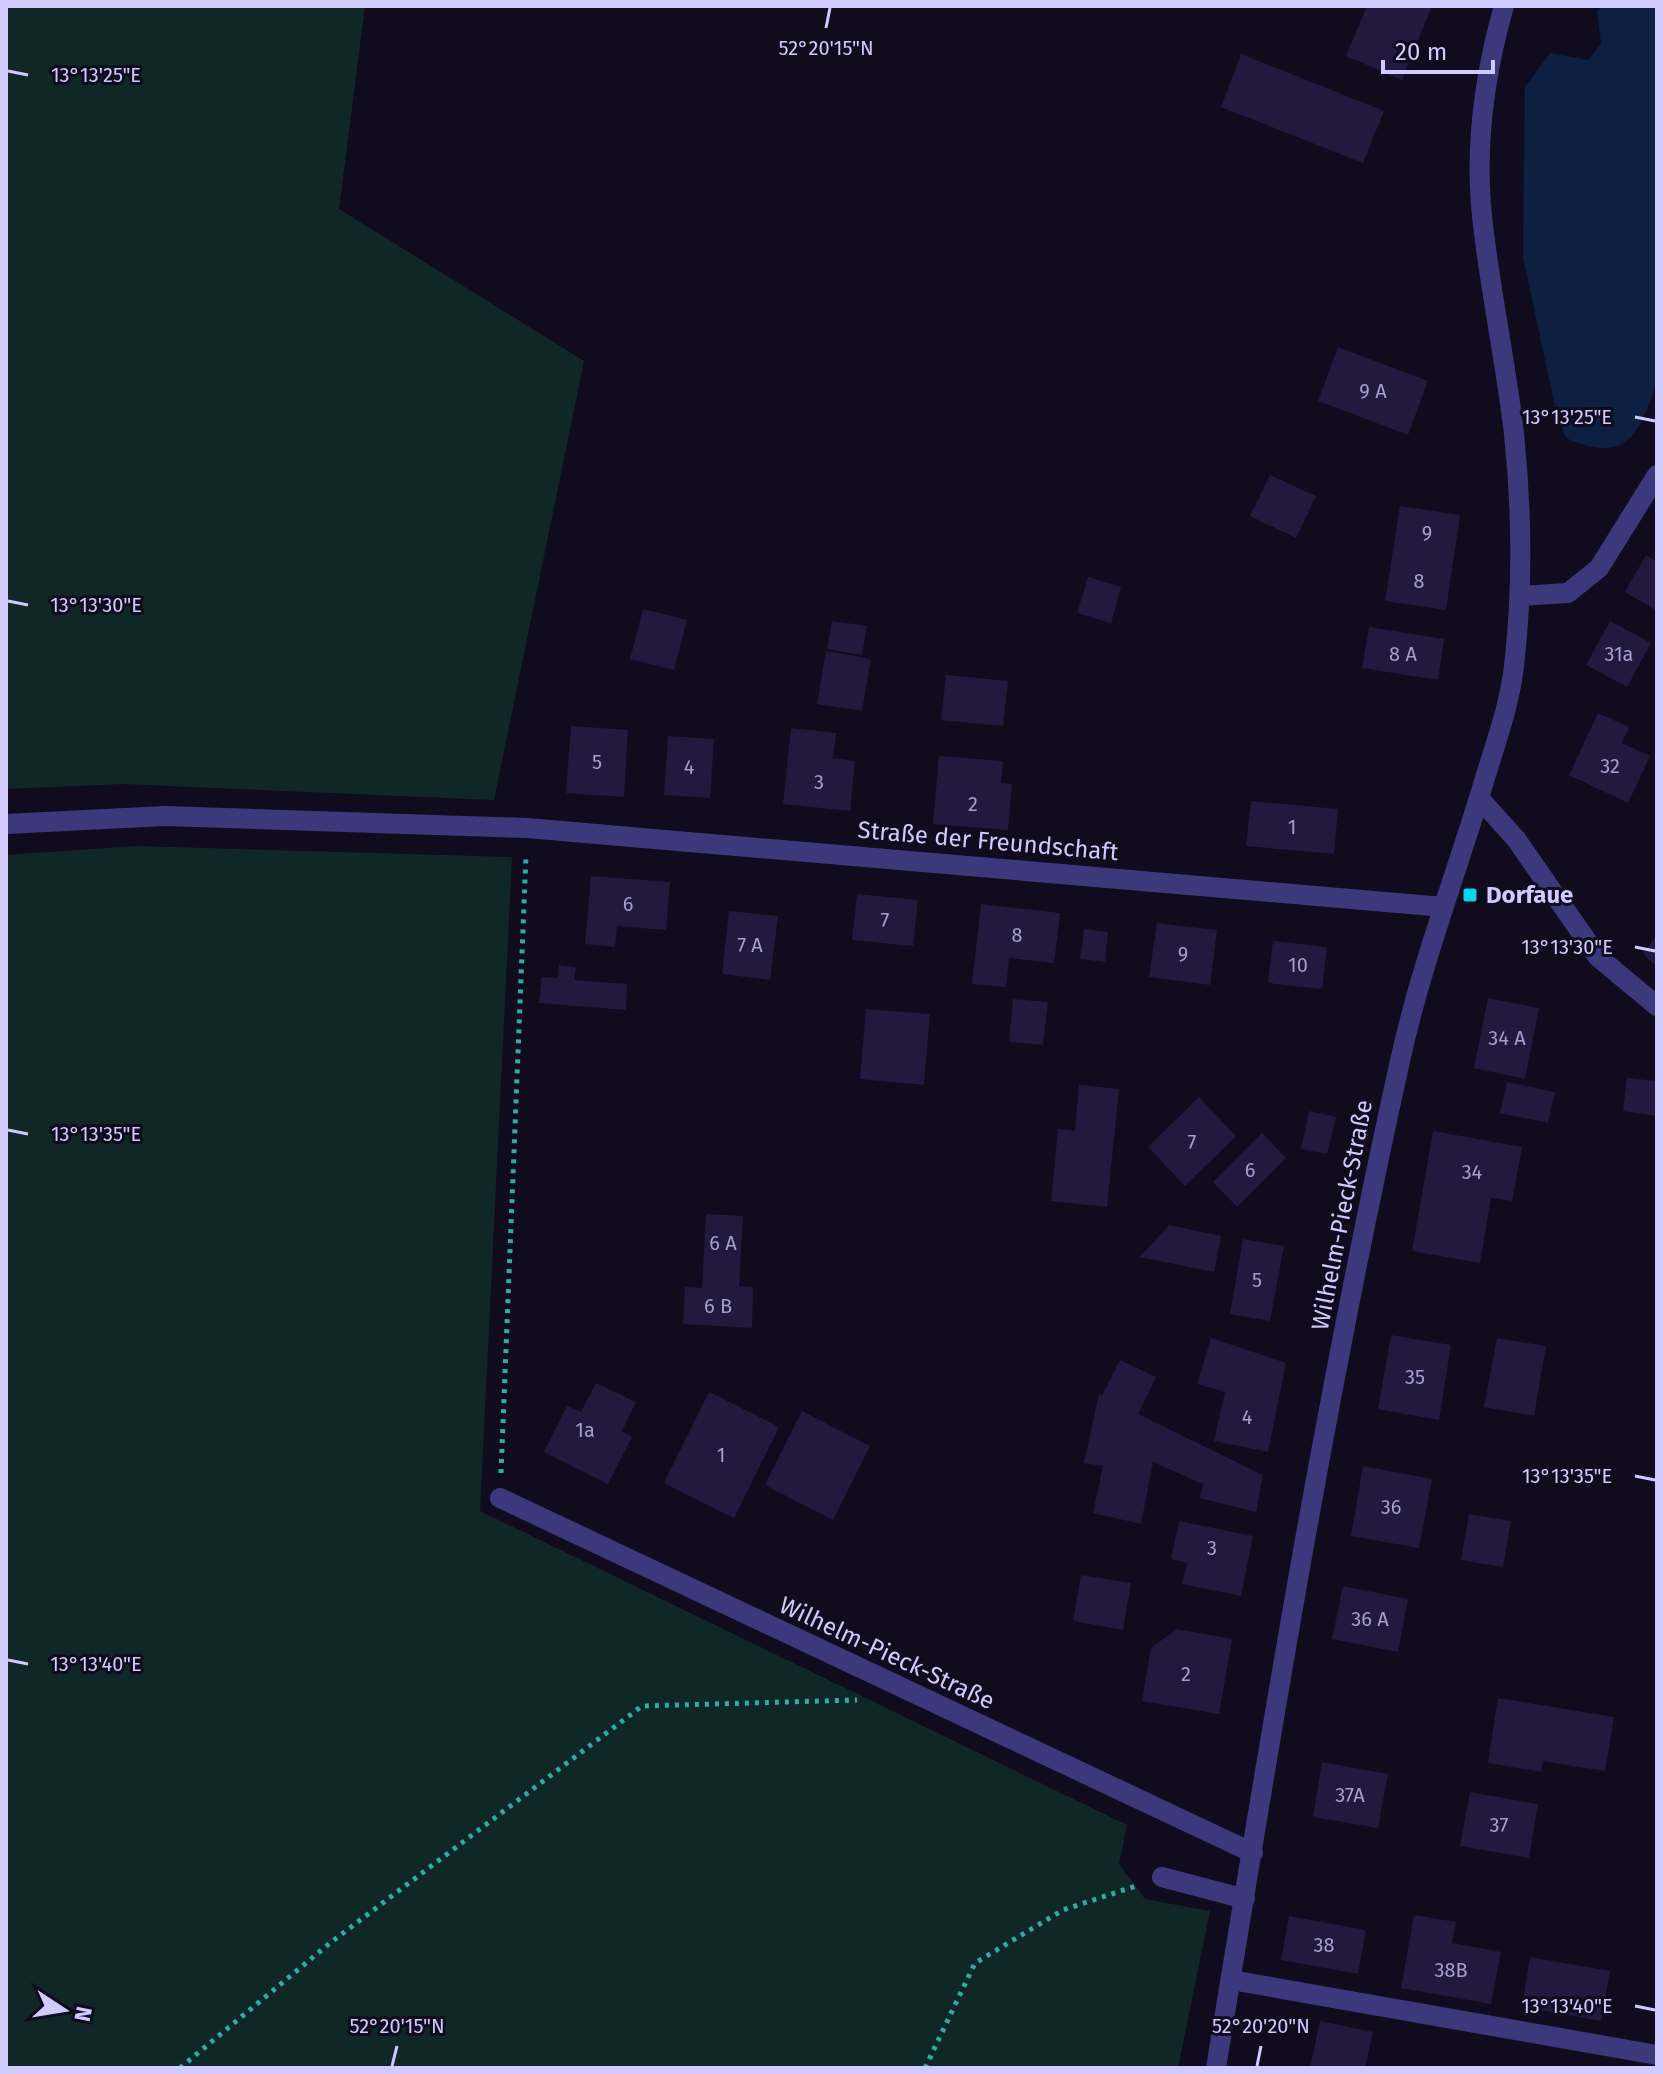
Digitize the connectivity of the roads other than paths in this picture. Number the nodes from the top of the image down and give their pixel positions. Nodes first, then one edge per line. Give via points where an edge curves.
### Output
1 (1504, 6) edge
2 (1657, 475) edge
3 (1520, 596) junction
4 (1479, 798) junction
5 (6, 824) edge
6 (1444, 907) junction
7 (1657, 1006) edge
8 (500, 1498) road end
9 (1253, 1853) junction
10 (1162, 1877) road end
11 (1245, 1899) junction
12 (1231, 1980) junction
13 (1657, 2055) edge
14 (1216, 2068) edge

1 - 3 street, Wilhelm-Pieck-Straße via 1490,56 1481,140 1482,220 1514,434
2 - 3 street via 1599,568 1568,593
3 - 4 street, Wilhelm-Pieck-Straße via 1513,673
4 - 6 street, Wilhelm-Pieck-Straße
4 - 7 street via 1516,839 1598,957
5 - 6 street, Straße der Freundschaft via 165,816 527,828
6 - 9 street, Wilhelm-Pieck-Straße via 1401,1057 1324,1432
8 - 9 street, Wilhelm-Pieck-Straße
9 - 11 street, Wilhelm-Pieck-Straße
10 - 11 street
11 - 12 street, Wilhelm-Pieck-Straße
12 - 13 street
12 - 14 street, Wilhelm-Pieck-Straße

